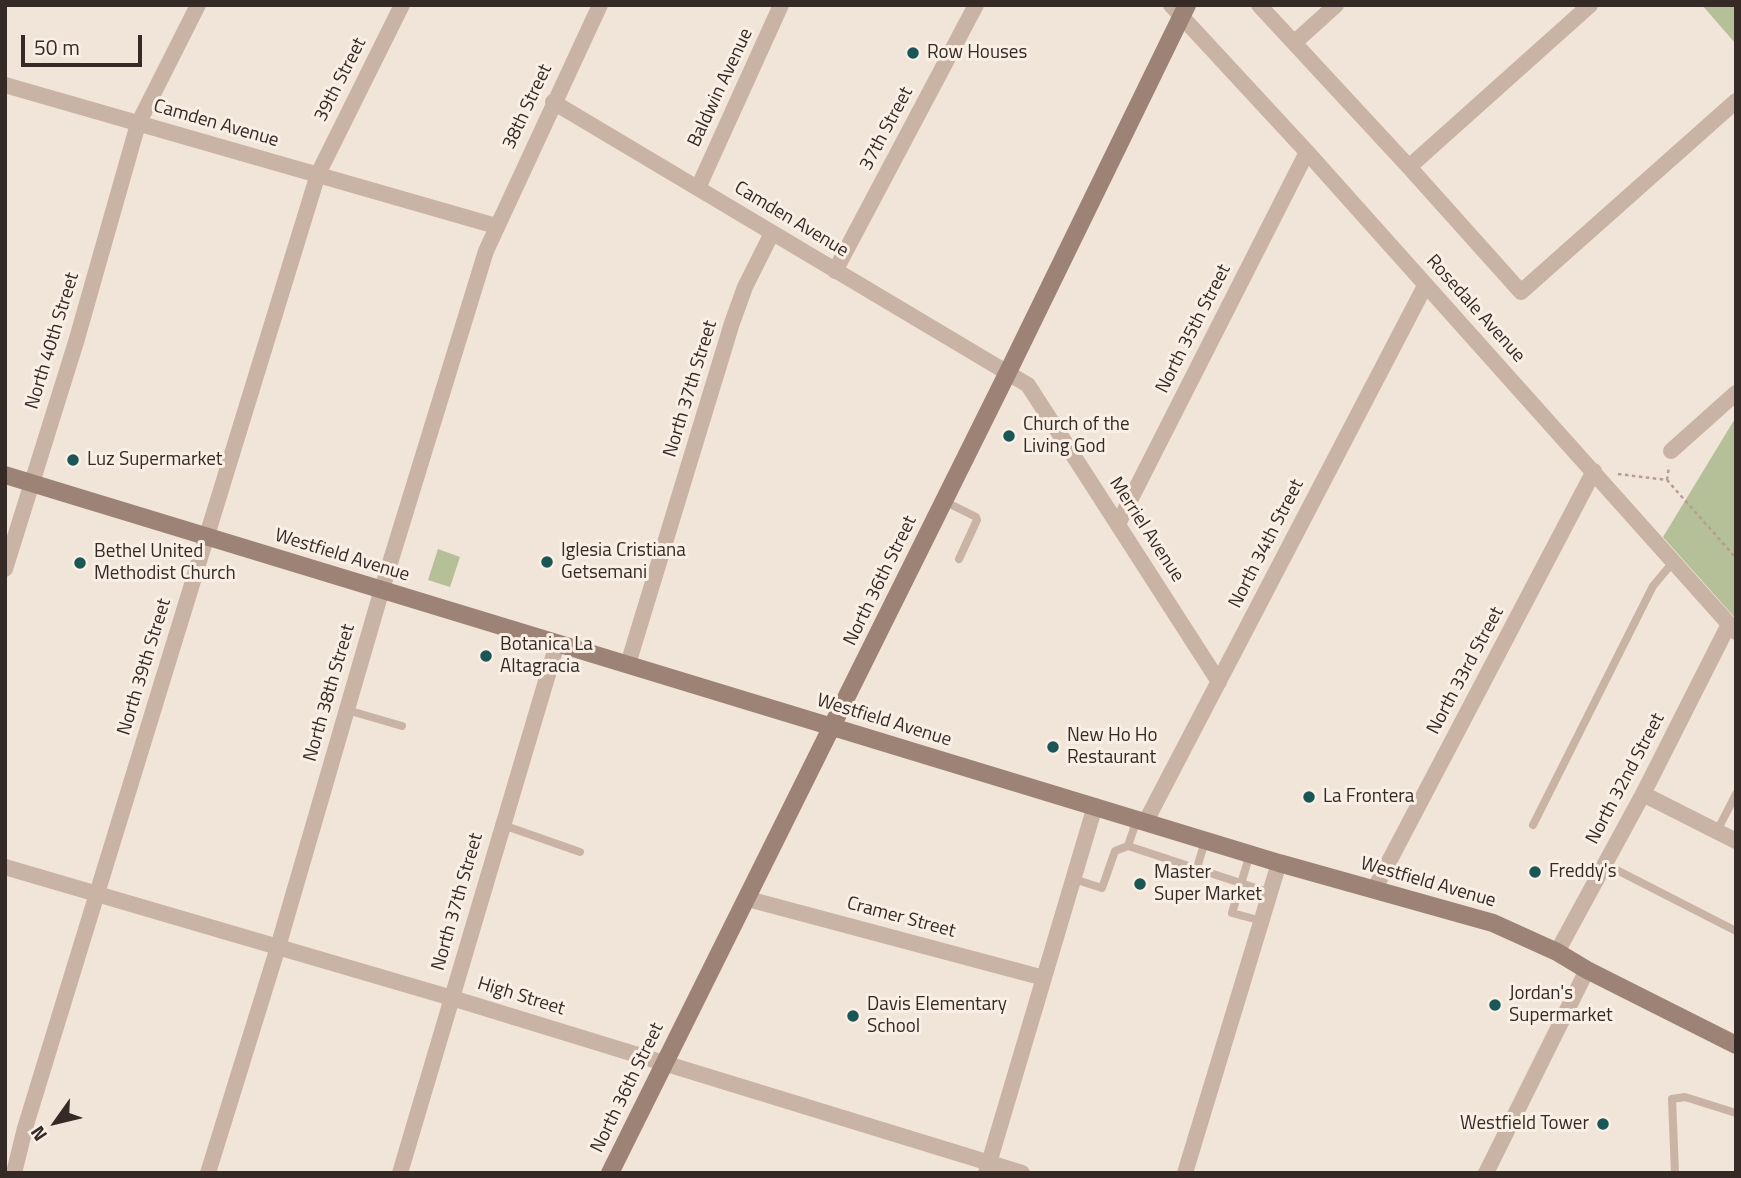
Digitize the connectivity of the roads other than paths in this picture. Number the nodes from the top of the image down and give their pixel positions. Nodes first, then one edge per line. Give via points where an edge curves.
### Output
1 (198, 5) edge
2 (402, 5) edge
3 (600, 5) edge
4 (781, 5) edge
5 (976, 5) edge
6 (1259, 5) edge
7 (1336, 5) edge
8 (1590, 5) edge
9 (1180, 9) edge
10 (1295, 42) junction
11 (5, 85) edge
12 (554, 102) junction
13 (1736, 102) edge
14 (138, 124) junction
15 (1307, 152) junction
16 (1409, 167) junction
17 (318, 174) junction
18 (698, 188) junction
19 (496, 226) junction
20 (772, 233) junction
21 (835, 271) junction
22 (1425, 286) junction
23 (1008, 372) junction
24 (1736, 393) edge
25 (1671, 451) dead end
26 (1594, 471) junction
27 (5, 475) edge
28 (32, 484) junction
29 (944, 501) junction
30 (1118, 524) junction
31 (207, 538) junction
32 (959, 559) dead end
33 (1674, 561) junction
34 (5, 569) edge
35 (382, 589) junction
36 (1732, 628) edge
37 (556, 644) junction
38 (628, 664) junction
39 (1219, 682) junction
40 (347, 710) junction
41 (402, 726) dead end
42 (832, 728) junction
43 (1643, 794) junction
44 (1736, 794) edge
45 (1095, 806) junction
46 (1141, 819) junction
47 (1533, 824) dead end
48 (503, 825) junction
49 (1717, 831) junction
50 (1206, 840) junction
51 (1736, 841) edge
52 (1128, 846) junction
53 (579, 852) dead end
54 (1250, 854) junction
55 (1279, 863) junction
56 (1605, 864) junction
57 (5, 867) edge
58 (1197, 869) junction
59 (1074, 879) junction
60 (1241, 883) junction
61 (1374, 890) junction
62 (1270, 893) junction
63 (97, 895) junction
64 (748, 899) junction
65 (1262, 921) junction
66 (1736, 930) edge
67 (278, 947) junction
68 (1557, 952) junction
69 (1587, 970) junction
70 (1044, 978) junction
71 (452, 998) junction
72 (1736, 1045) edge
73 (664, 1063) junction
74 (1736, 1113) edge
75 (988, 1167) edge
76 (14, 1173) edge
77 (208, 1173) edge
78 (400, 1173) edge
79 (610, 1173) edge
80 (1022, 1173) edge
81 (1185, 1173) edge
82 (1486, 1173) edge
83 (1675, 1173) edge

1 - 14 street, North 40th Street
2 - 17 street, 39th Street
3 - 12 street, 38th Street
4 - 18 street, Baldwin Avenue
5 - 21 street, 37th Street
6 - 10 street
7 - 10 street
8 - 16 street
9 - 15 street, Rosedale Avenue
9 - 23 street, North 36th Street
10 - 16 street
11 - 14 street, Camden Avenue
12 - 18 street, Camden Avenue
12 - 19 street, 38th Street
13 - 16 street via 1521,292
14 - 17 street, Camden Avenue
14 - 28 street, North 40th Street
15 - 22 street, Rosedale Avenue
15 - 30 street, North 35th Street
17 - 19 street, Camden Avenue
17 - 31 street, North 39th Street
18 - 20 street, Camden Avenue
19 - 35 street, North 38th Street
20 - 21 street, Camden Avenue
20 - 38 street, North 37th Street via 745,287
21 - 23 street, Camden Avenue
22 - 26 street, Rosedale Avenue
22 - 39 street, North 34th Street
23 - 29 street, North 36th Street
23 - 30 street, Merriel Avenue via 1028,385
24 - 25 street
26 - 33 street, Rosedale Avenue
26 - 61 street, North 33rd Street
27 - 28 street, Westfield Avenue
28 - 31 street, Westfield Avenue
28 - 34 street, North 40th Street
29 - 32 lane via 978,520
29 - 42 street, North 36th Street
30 - 39 street, Merriel Avenue
31 - 35 street, Westfield Avenue
31 - 63 street, North 39th Street
33 - 36 street, Rosedale Avenue
33 - 47 lane via 1653,586
35 - 37 street, Westfield Avenue
35 - 40 street, North 38th Street
36 - 43 street, North 32nd Street
37 - 38 street, Westfield Avenue
37 - 48 street, North 37th Street
38 - 42 street, Westfield Avenue
39 - 46 street, North 34th Street
40 - 41 lane
40 - 67 street, North 38th Street
42 - 45 street, Westfield Avenue
42 - 64 street, North 36th Street
43 - 49 street
43 - 56 street, North 32nd Street
44 - 49 lane
45 - 46 street, Westfield Avenue
45 - 59 street
46 - 50 street, Westfield Avenue
46 - 52 lane
48 - 53 lane
48 - 71 street, North 37th Street
49 - 51 street
50 - 54 street, Westfield Avenue
50 - 58 lane
52 - 58 lane
52 - 59 lane via 1115,851 1102,888
54 - 55 street, Westfield Avenue
54 - 60 lane
55 - 61 street, Westfield Avenue
55 - 62 street
56 - 66 lane
56 - 68 street, North 32nd Street
57 - 63 street, High Street
58 - 60 lane
59 - 70 street
60 - 62 lane
60 - 65 lane via 1232,913
61 - 68 street, Westfield Avenue via 1493,923
62 - 65 street
63 - 67 street, High Street
63 - 76 street, North 39th Street
64 - 70 street, Cramer Street
64 - 73 street, North 36th Street
65 - 81 street
67 - 71 street, High Street
67 - 77 street, North 38th Street
68 - 69 street, Westfield Avenue
69 - 72 street, Westfield Avenue
69 - 82 street
70 - 75 street
71 - 73 street, High Street
71 - 78 street, North 37th Street
73 - 75 street, High Street
73 - 79 street, North 36th Street
74 - 83 lane via 1685,1097 1672,1099
75 - 80 street, High Street

